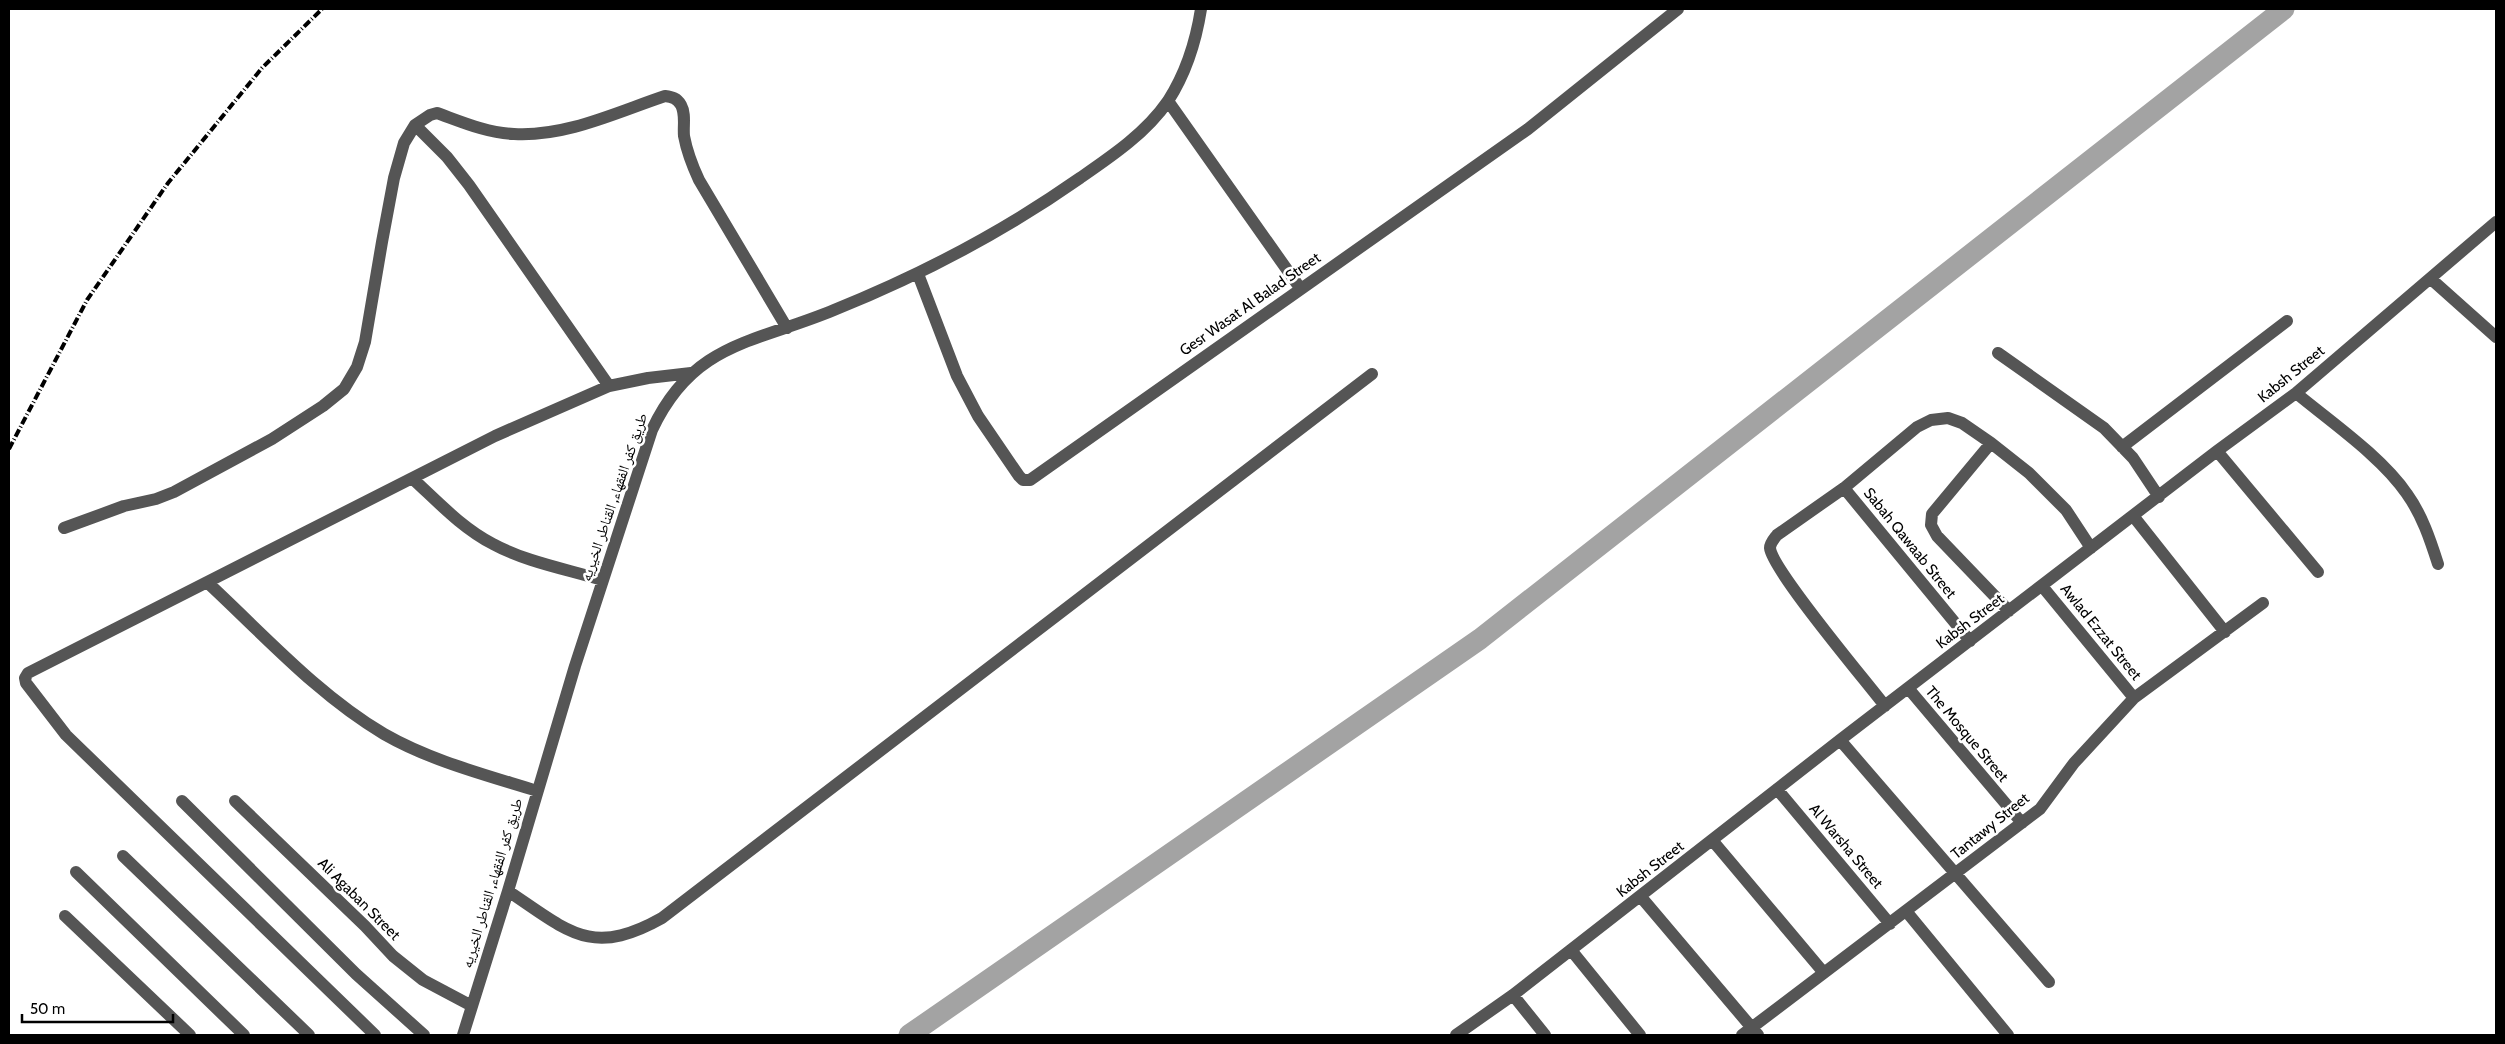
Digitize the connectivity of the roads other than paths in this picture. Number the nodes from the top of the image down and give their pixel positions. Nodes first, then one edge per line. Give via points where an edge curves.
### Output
1 (1201, 9) edge
2 (1678, 9) edge
3 (1168, 101) junction
4 (415, 125) junction
5 (2496, 222) edge
6 (918, 274) junction
7 (2432, 279) junction
8 (1300, 288) junction
9 (2287, 320) dead end
10 (787, 328) junction
11 (2496, 337) edge
12 (1998, 353) dead end
13 (691, 373) junction
14 (1372, 374) dead end
15 (610, 386) junction
16 (2296, 393) junction
17 (1991, 443) junction
18 (2122, 447) junction
19 (2217, 451) junction
20 (413, 478) junction
21 (1844, 488) junction
22 (2159, 498) junction
23 (2134, 517) junction
24 (64, 528) dead end
25 (2091, 548) junction
26 (2438, 564) dead end
27 (2318, 572) dead end
28 (602, 580) junction
29 (208, 583) junction
30 (2042, 586) junction
31 (2263, 603) dead end
32 (2009, 611) junction
33 (2225, 632) junction
34 (1970, 641) junction
35 (1908, 688) junction
36 (2134, 698) junction
37 (1885, 706) junction
38 (1840, 740) junction
39 (1777, 789) junction
40 (537, 791) junction
41 (182, 801) dead end
42 (235, 801) dead end
43 (2022, 823) junction
44 (1712, 840) junction
45 (123, 856) dead end
46 (76, 872) dead end
47 (1956, 874) junction
48 (508, 891) junction
49 (1641, 897) junction
50 (1906, 911) junction
51 (65, 916) dead end
52 (1890, 924) junction
53 (1572, 950) junction
54 (1824, 973) junction
55 (2049, 982) dead end
56 (1513, 995) junction
57 (472, 1006) junction
58 (1751, 1033) edge
59 (190, 1035) edge
60 (244, 1035) edge
61 (309, 1035) edge
62 (375, 1035) edge
63 (424, 1035) edge
64 (463, 1035) edge
65 (1456, 1035) edge
66 (1545, 1035) edge
67 (1640, 1035) edge
68 (2008, 1035) edge

1 - 3 street, طريق كفر الفقهاء, القناطر الخيريه via 1196,37
2 - 8 street, Gesr Wasat Al Balad Street via 1528,129
3 - 6 street, طريق كفر الفقهاء, القناطر الخيريه via 1142,132 1049,200
3 - 8 street
4 - 10 street via 437,113 482,129 543,134 569,129 665,96 674,97 683,110 688,156 699,180
4 - 15 street via 469,185
4 - 24 street via 404,143 394,178 365,342 357,367 344,389 272,439 174,492
5 - 7 street, Kabsh Street
6 - 8 street, Gesr Wasat Al Balad Street via 956,376 978,416 1024,480 1036,476
6 - 10 street, طريق كفر الفقهاء, القناطر الخيريه
7 - 11 street
7 - 16 street, Kabsh Street
9 - 18 street
10 - 13 street, طريق كفر الفقهاء, القناطر الخيريه via 731,346
12 - 18 street via 2104,428
13 - 15 street
13 - 28 street, طريق كفر الفقهاء, القناطر الخيريه via 662,409 652,430
14 - 48 street via 662,918 639,932 615,938 595,938 568,930
15 - 20 street via 495,436
16 - 19 street, Kabsh Street
16 - 26 street via 2381,464 2407,493 2426,527
17 - 21 street via 1962,423 1948,418 1931,420 1917,427
17 - 25 street via 2029,473 2066,510
17 - 32 street via 1932,514 1931,525 1937,536
18 - 22 street
19 - 22 street, Kabsh Street
19 - 27 street
20 - 28 street via 463,525 493,545
20 - 29 street
21 - 34 street, Sabah Qawaab Street
21 - 37 street via 1777,535 1770,548 1778,566 1807,608
22 - 23 street, Kabsh Street
23 - 25 street, Kabsh Street
23 - 33 street
25 - 30 street, Kabsh Street
28 - 40 street, طريق كفر الفقهاء, القناطر الخيريه
29 - 40 street via 343,706 384,734 438,760
29 - 62 street via 28,673 26,683 66,735
30 - 32 street, Kabsh Street
30 - 36 street, Awlad Ezzat Street
31 - 33 street, Tantawy Street
32 - 34 street, Kabsh Street
33 - 36 street, Tantawy Street
34 - 35 street, Kabsh Street
35 - 37 street, Kabsh Street
35 - 43 street, The Mosque Street
36 - 43 street, Tantawy Street via 2074,763 2040,809
37 - 38 street, Kabsh Street
38 - 39 street, Kabsh Street
38 - 47 street
39 - 44 street, Kabsh Street
39 - 52 street, Al Warsha Street
40 - 48 street, طريق كفر الفقهاء, القناطر الخيريه
41 - 63 street via 356,974
42 - 57 street, Ali Agaban Street via 393,956 423,980
43 - 47 street, Tantawy Street
44 - 49 street, Kabsh Street
44 - 54 street
45 - 61 street
46 - 60 street
47 - 50 street, Tantawy Street
47 - 55 street
48 - 57 street, طريق كفر الفقهاء, القناطر الخيريه
49 - 53 street, Kabsh Street
49 - 58 street
50 - 52 street, Tantawy Street
50 - 68 street
51 - 59 street
52 - 54 street, Tantawy Street
53 - 56 street, Kabsh Street
53 - 67 street
54 - 58 street, Tantawy Street
56 - 65 street, Kabsh Street
56 - 66 street
57 - 64 street, طريق كفر الفقهاء, القناطر الخيريه

